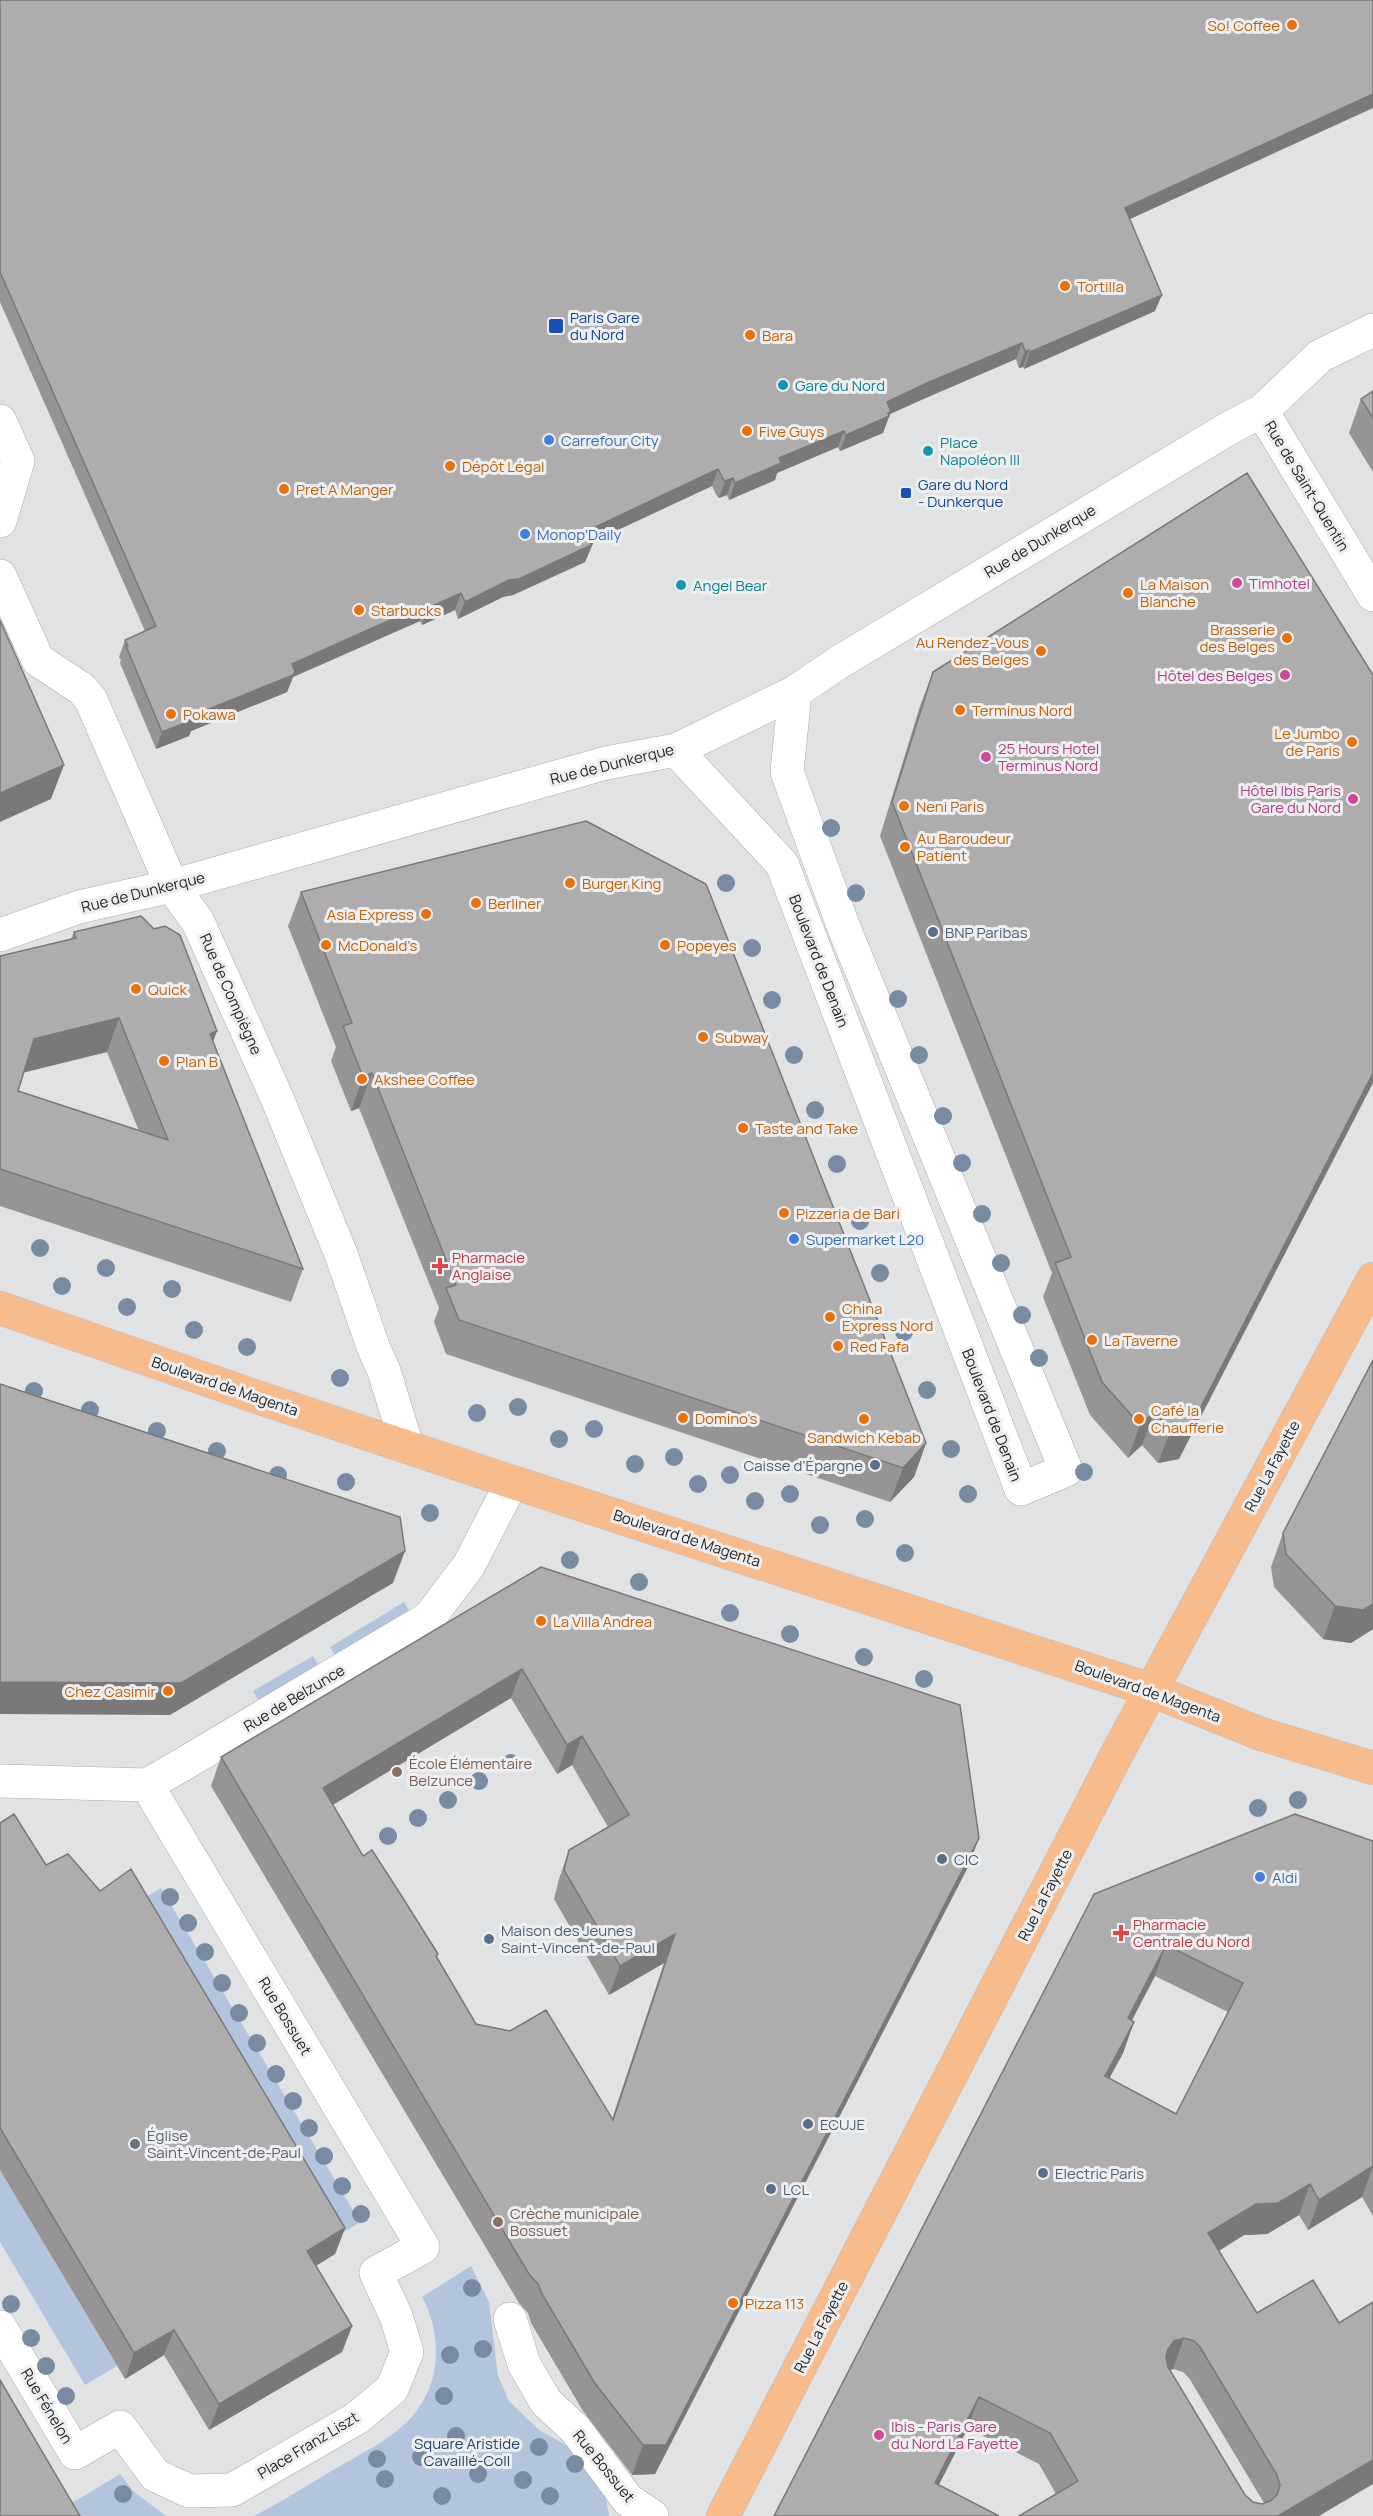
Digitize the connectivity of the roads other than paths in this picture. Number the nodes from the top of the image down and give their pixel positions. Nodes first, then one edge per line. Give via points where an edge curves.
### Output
1 (1373, 330) edge
2 (1262, 411) junction
3 (0, 421) edge
4 (0, 521) edge
5 (0, 576) edge
6 (1373, 596) edge
7 (795, 692) junction
8 (676, 750) junction
9 (172, 886) junction
10 (0, 934) edge
11 (1373, 1278) edge
12 (0, 1308) edge
13 (407, 1446) junction
14 (512, 1482) junction
15 (1151, 1690) junction
16 (1372, 1764) edge
17 (0, 1781) edge
18 (147, 1785) junction
19 (423, 2247) joint
20 (510, 2319) dead end
21 (0, 2327) edge
22 (75, 2453) joint
23 (652, 2516) edge
24 (723, 2516) edge

1 - 2 street, Rue de Saint-Quentin via 1320,356
2 - 6 street, Rue de Saint-Quentin
2 - 7 street, Rue de Dunkerque
3 - 4 street via 18,461
5 - 9 street, Rue de Compiègne via 38,660 82,689 91,700
7 - 8 street, Rue de Dunkerque
7 - 8 street, Boulevard de Denain via 787,772 844,928 1066,1470 1021,1490 782,864
8 - 9 street, Rue de Dunkerque via 606,763
9 - 10 street, Rue de Dunkerque via 79,907
9 - 13 street, Rue de Compiègne via 198,922 281,1108 341,1254
11 - 15 main road, Rue La Fayette
12 - 13 main road, Boulevard de Magenta
13 - 14 main road, Boulevard de Magenta
14 - 15 main road, Boulevard de Magenta
14 - 18 street, Rue de Belzunce via 469,1565 429,1618
15 - 16 main road, Boulevard de Magenta via 1261,1734
15 - 24 main road, Rue La Fayette
17 - 18 street
18 - 19 street, Rue Bossuet
19 - 22 street, Place Franz Liszt via 376,2273 407,2352 392,2389 357,2418 317,2442 232,2490 189,2491 155,2475 120,2427
20 - 23 street, Rue Bossuet via 524,2364 546,2402 576,2430 628,2499
21 - 22 street, Rue Fénelon

